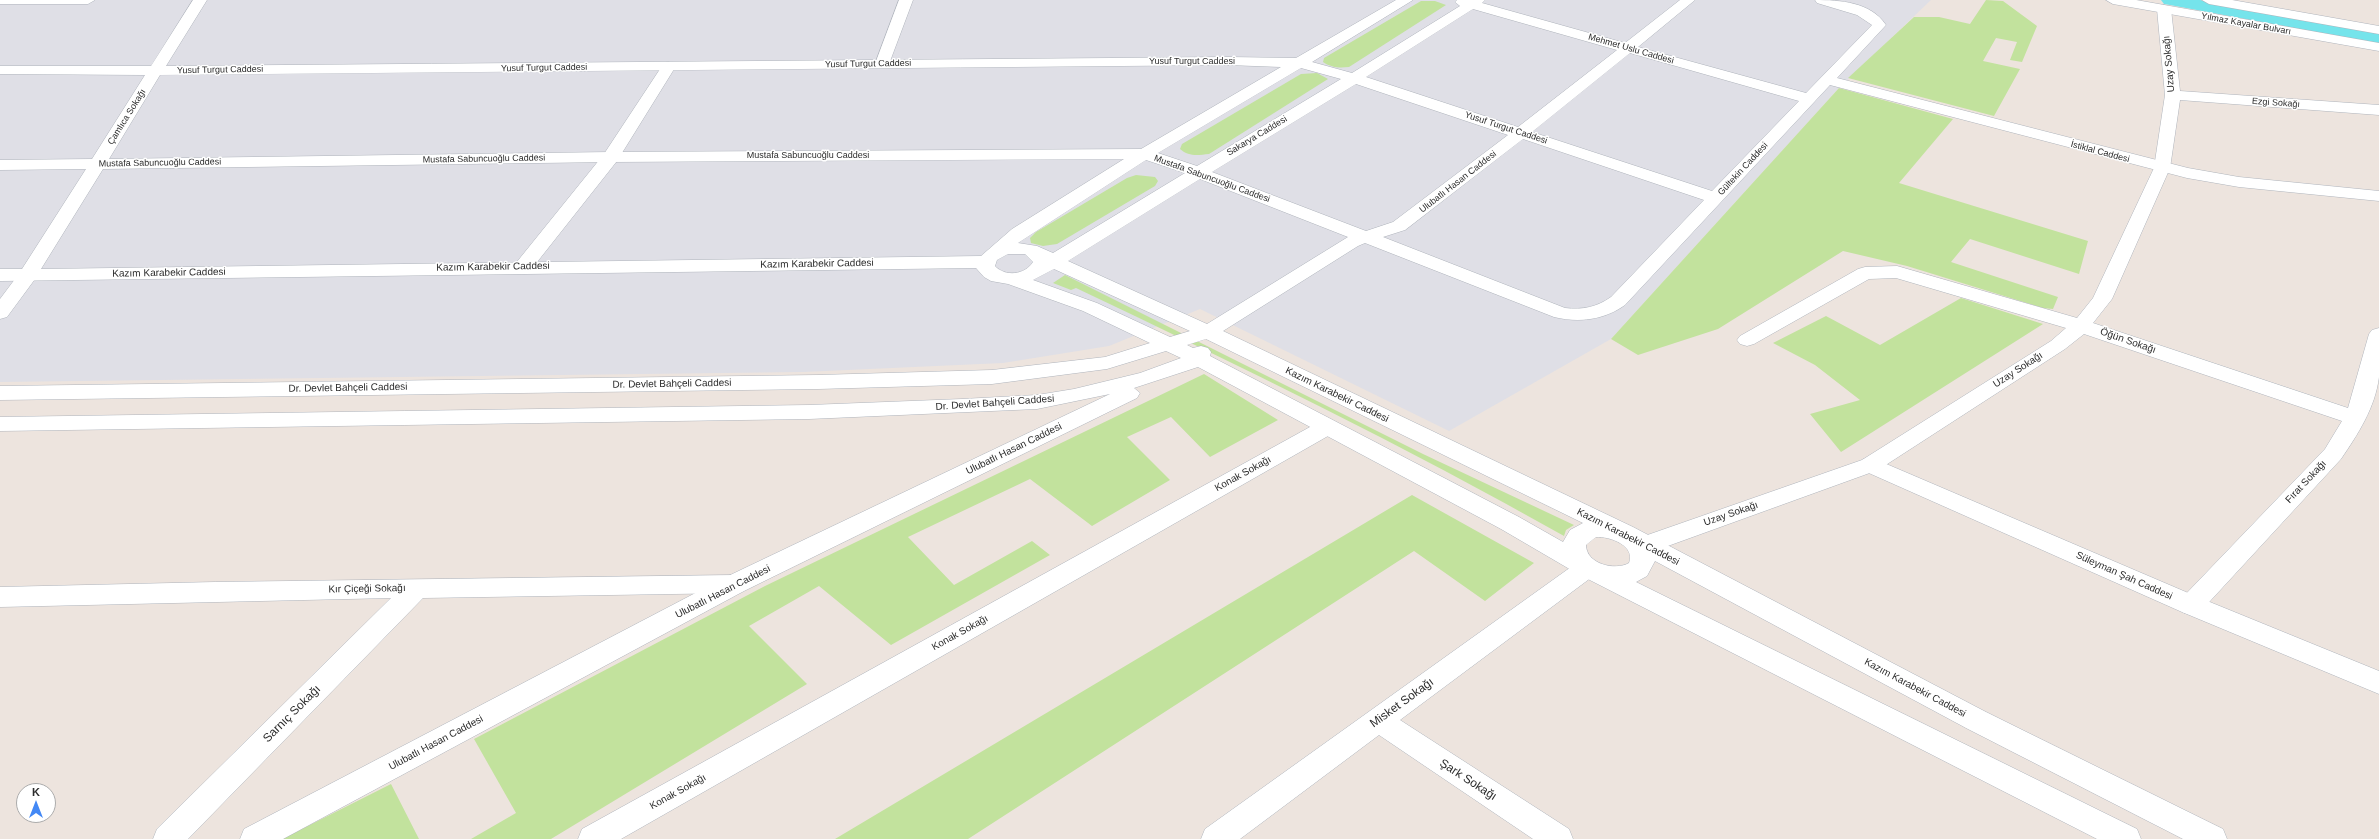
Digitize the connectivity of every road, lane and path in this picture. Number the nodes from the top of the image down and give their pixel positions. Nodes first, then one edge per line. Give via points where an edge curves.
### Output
1 (0, 0) edge
2 (88, 0) edge
3 (200, 0) edge
4 (906, 0) edge
5 (1406, 0) edge
6 (1453, 0) edge
7 (1688, 0) edge
8 (1822, 0) edge
9 (2113, 0) edge
10 (2209, 0) edge
11 (1474, 2) edge
12 (2164, 9) junction
13 (2379, 30) edge
14 (2379, 47) edge
15 (1629, 48) junction
16 (1300, 63) junction
17 (882, 64) junction
18 (669, 66) junction
19 (0, 70) edge
20 (156, 71) junction
21 (1354, 78) junction
22 (1827, 80) junction
23 (2173, 95) junction
24 (1809, 98) junction
25 (2379, 110) edge
26 (1521, 133) junction
27 (1144, 154) junction
28 (611, 157) junction
29 (97, 164) junction
30 (0, 165) edge
31 (2162, 168) junction
32 (1198, 172) junction
33 (2379, 196) edge
34 (1715, 198) junction
35 (1363, 237) junction
36 (990, 258) junction
37 (1042, 262) junction
38 (523, 267) junction
39 (0, 275) edge
40 (28, 275) junction
41 (1011, 279) junction
42 (0, 313) edge
43 (1587, 314) joint
44 (2081, 326) junction
45 (1208, 332) junction
46 (2379, 334) edge
47 (1747, 340) dead end
48 (1167, 344) junction
49 (1199, 359) junction
50 (0, 393) edge
51 (2356, 418) junction
52 (0, 424) edge
53 (1327, 427) junction
54 (1870, 465) junction
55 (1634, 539) junction
56 (1588, 568) junction
57 (735, 584) junction
58 (416, 589) junction
59 (0, 597) edge
60 (2190, 605) junction
61 (2379, 683) edge
62 (1378, 720) junction
63 (168, 839) edge
64 (255, 839) edge
65 (593, 839) edge
66 (1216, 839) edge
67 (1558, 839) edge
68 (2126, 839) edge
69 (2212, 839) edge

1 - 2 street
3 - 20 street, Çamlıca Sokağı
4 - 17 street
5 - 16 street
6 - 11 street, Mehmet Uslu Caddesi
7 - 15 street, Ulubatlı Hasan Caddesi
8 - 22 street, Gültekin Caddesi via 1867,15 1879,25
9 - 12 street, Yılmaz Kayalar Bulvarı
10 - 13 street, Yılmaz Kayalar Bulvarı
11 - 15 street, Mehmet Uslu Caddesi
11 - 21 street, Sakarya Caddesi
12 - 14 street, Yılmaz Kayalar Bulvarı
12 - 23 street, Uzay Sokağı
15 - 24 street, Mehmet Uslu Caddesi
15 - 26 street, Ulubatlı Hasan Caddesi
16 - 17 street, Yusuf Turgut Caddesi
16 - 21 street, Yusuf Turgut Caddesi
16 - 27 street
17 - 18 street, Yusuf Turgut Caddesi
18 - 20 street, Yusuf Turgut Caddesi
18 - 28 street
19 - 20 street, Yusuf Turgut Caddesi
20 - 29 street, Çamlıca Sokağı
21 - 26 street, Yusuf Turgut Caddesi
21 - 32 street, Sakarya Caddesi
22 - 24 street, Gültekin Caddesi
22 - 31 street, İstiklal Caddesi
23 - 25 street, Ezgi Sokağı
23 - 31 street, Uzay Sokağı
24 - 34 street, Gültekin Caddesi
26 - 34 street, Yusuf Turgut Caddesi
26 - 35 street, Ulubatlı Hasan Caddesi via 1399,226 1390,231
27 - 28 street, Mustafa Sabuncuoğlu Caddesi
27 - 32 street, Mustafa Sabuncuoğlu Caddesi
27 - 36 street via 1018,233
28 - 29 street, Mustafa Sabuncuoğlu Caddesi
28 - 38 street
29 - 30 street, Mustafa Sabuncuoğlu Caddesi
29 - 40 street, Çamlıca Sokağı
31 - 33 street, İstiklal Caddesi via 2239,182
31 - 44 street, Uzay Sokağı via 2102,299
32 - 35 street, Mustafa Sabuncuoğlu Caddesi
32 - 37 street, Sakarya Caddesi
34 - 43 street, Gültekin Caddesi via 1618,301 1610,307
35 - 43 street, Mustafa Sabuncuoğlu Caddesi via 1562,313
35 - 45 street, Ulubatlı Hasan Caddesi
36 - 37 street, Kazım Karabekir Caddesi via 1012,248 1021,248
36 - 38 street, Kazım Karabekir Caddesi
36 - 41 street via 988,272
37 - 41 street via 1021,278
37 - 45 street, Kazım Karabekir Caddesi
38 - 40 street, Kazım Karabekir Caddesi
39 - 40 street, Kazım Karabekir Caddesi
40 - 42 street, Çamlıca Sokağı
41 - 48 street via 1090,307
44 - 47 street, Öğün Sokağı via 1897,272 1865,273
44 - 51 street, Öğün Sokağı
44 - 54 street, Uzay Sokağı via 2058,345
45 - 48 street, Dr. Devlet Bahçeli Caddesi
45 - 49 street
45 - 55 street, Kazım Karabekir Caddesi
46 - 51 street, Fırat Sokağı
48 - 49 street
48 - 50 street, Dr. Devlet Bahçeli Caddesi via 1107,363 992,377 818,382
49 - 52 street, Dr. Devlet Bahçeli Caddesi via 1114,388 1037,402 809,412
49 - 53 street
49 - 57 street, Ulubatlı Hasan Caddesi
51 - 60 street, Fırat Sokağı via 2333,454
53 - 56 street via 1510,523
53 - 65 street, Konak Sokağı
54 - 55 street, Uzay Sokağı
54 - 60 street, Süleyman Şah Caddesi
55 - 56 street via 1644,555 1644,563 1639,570 1620,577 1609,576
55 - 56 street via 1601,528 1582,532 1576,538 1575,553
55 - 69 street, Kazım Karabekir Caddesi via 1976,720
56 - 62 street, Misket Sokağı
56 - 68 street
57 - 58 street, Kır Çiçeği Sokağı
57 - 64 street, Ulubatlı Hasan Caddesi
58 - 59 street, Kır Çiçeği Sokağı
58 - 63 street, Sarnıç Sokağı
60 - 61 street, Süleyman Şah Caddesi
62 - 66 street, Misket Sokağı
62 - 67 street, Şark Sokağı

